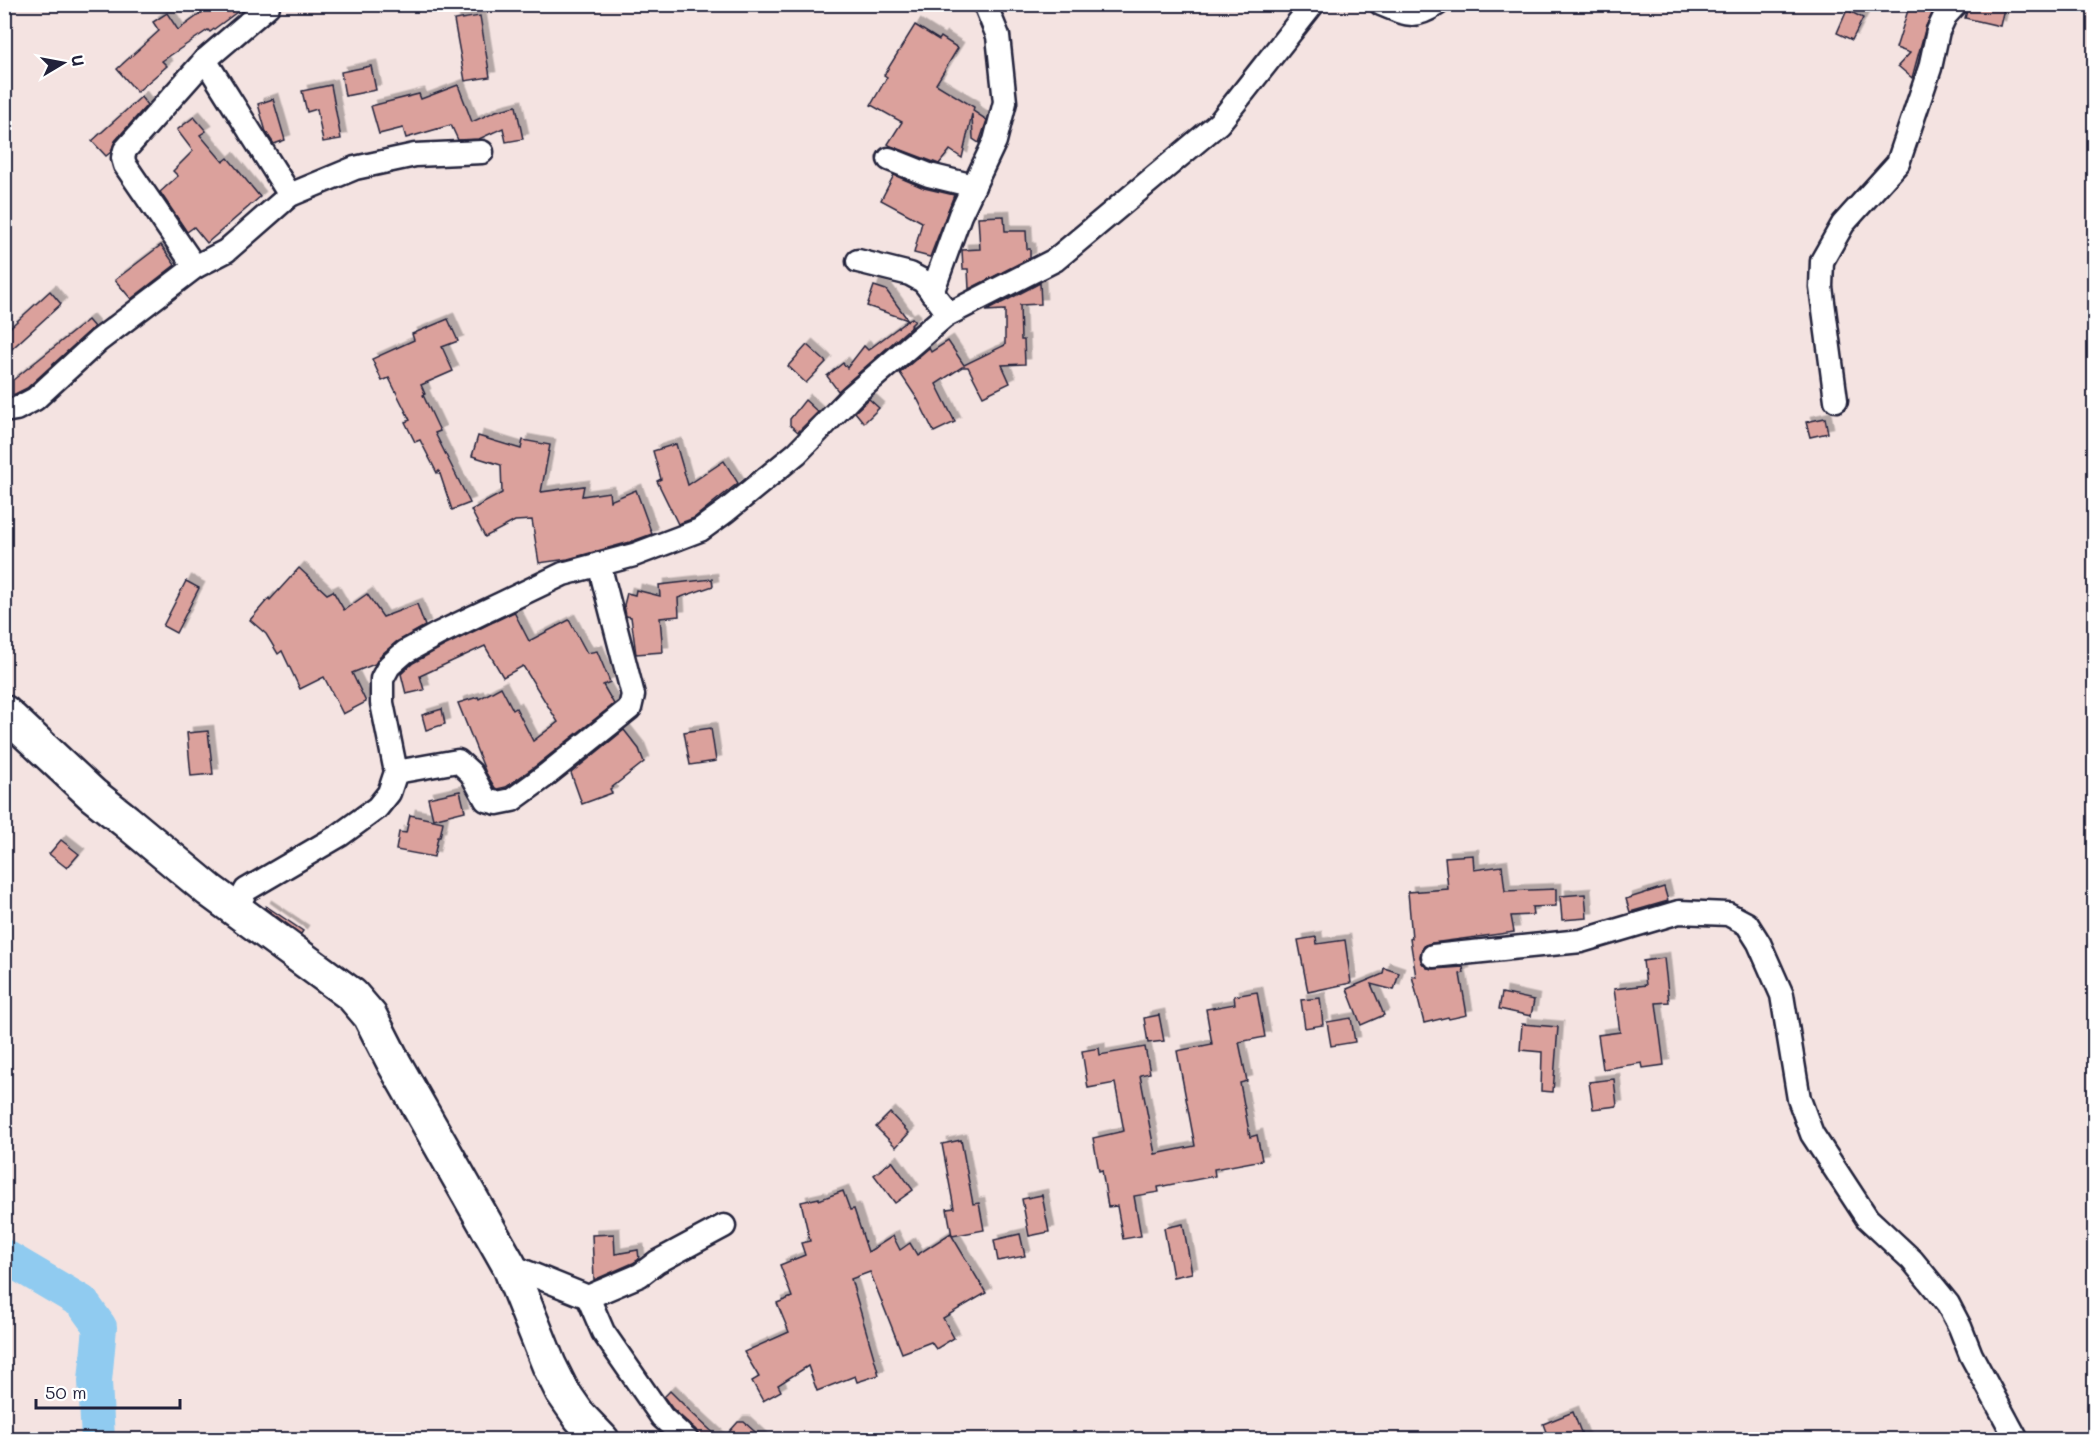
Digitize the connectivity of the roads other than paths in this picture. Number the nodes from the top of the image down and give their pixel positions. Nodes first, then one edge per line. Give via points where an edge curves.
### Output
1 (985, 4) edge
2 (1313, 4) edge
3 (1381, 4) edge
4 (1437, 4) edge
5 (1956, 4) edge
6 (268, 6) dead end
7 (205, 60) junction
8 (482, 152) dead end
9 (889, 159) dead end
10 (974, 186) junction
11 (290, 195) junction
12 (858, 261) dead end
13 (195, 267) junction
14 (932, 293) junction
15 (945, 316) junction
16 (1836, 400) dead end
17 (8, 406) edge
18 (599, 564) junction
19 (4, 712) edge
20 (396, 772) junction
21 (241, 912) junction
22 (1433, 956) dead end
23 (724, 1226) dead end
24 (509, 1265) junction
25 (588, 1298) junction
26 (602, 1440) edge
27 (687, 1440) edge
28 (2017, 1440) edge

1 - 10 street via 998,36 1005,102 995,141
2 - 15 street via 1219,123 1055,260
3 - 4 street via 1404,14 1422,14
5 - 16 street via 1938,31 1930,68 1898,163 1843,224 1822,261 1821,287
6 - 7 street
7 - 11 street
7 - 13 street via 125,150 123,158
8 - 11 street via 415,155 355,168
9 - 10 street via 929,175
10 - 14 street
11 - 13 street via 226,251
12 - 14 street via 910,274 923,281
13 - 17 street via 98,341 35,399
14 - 15 street via 945,309
15 - 18 street via 852,396 797,453 709,524 634,555
18 - 20 street via 563,574 438,634 405,652 390,666 382,679 381,703
18 - 20 street via 633,695 630,708 512,800 486,800 471,773 458,761
19 - 21 street via 93,795
20 - 21 street via 389,794 377,808 340,835 246,890
21 - 24 street via 352,995 369,1016
22 - 28 street via 1581,941 1679,912 1728,914 1747,924 1760,943 1782,995 1799,1100 1812,1134 1867,1218 1912,1260 1948,1304
23 - 25 street via 640,1275
24 - 25 street
24 - 26 street via 562,1391
25 - 27 street via 603,1332 662,1417

